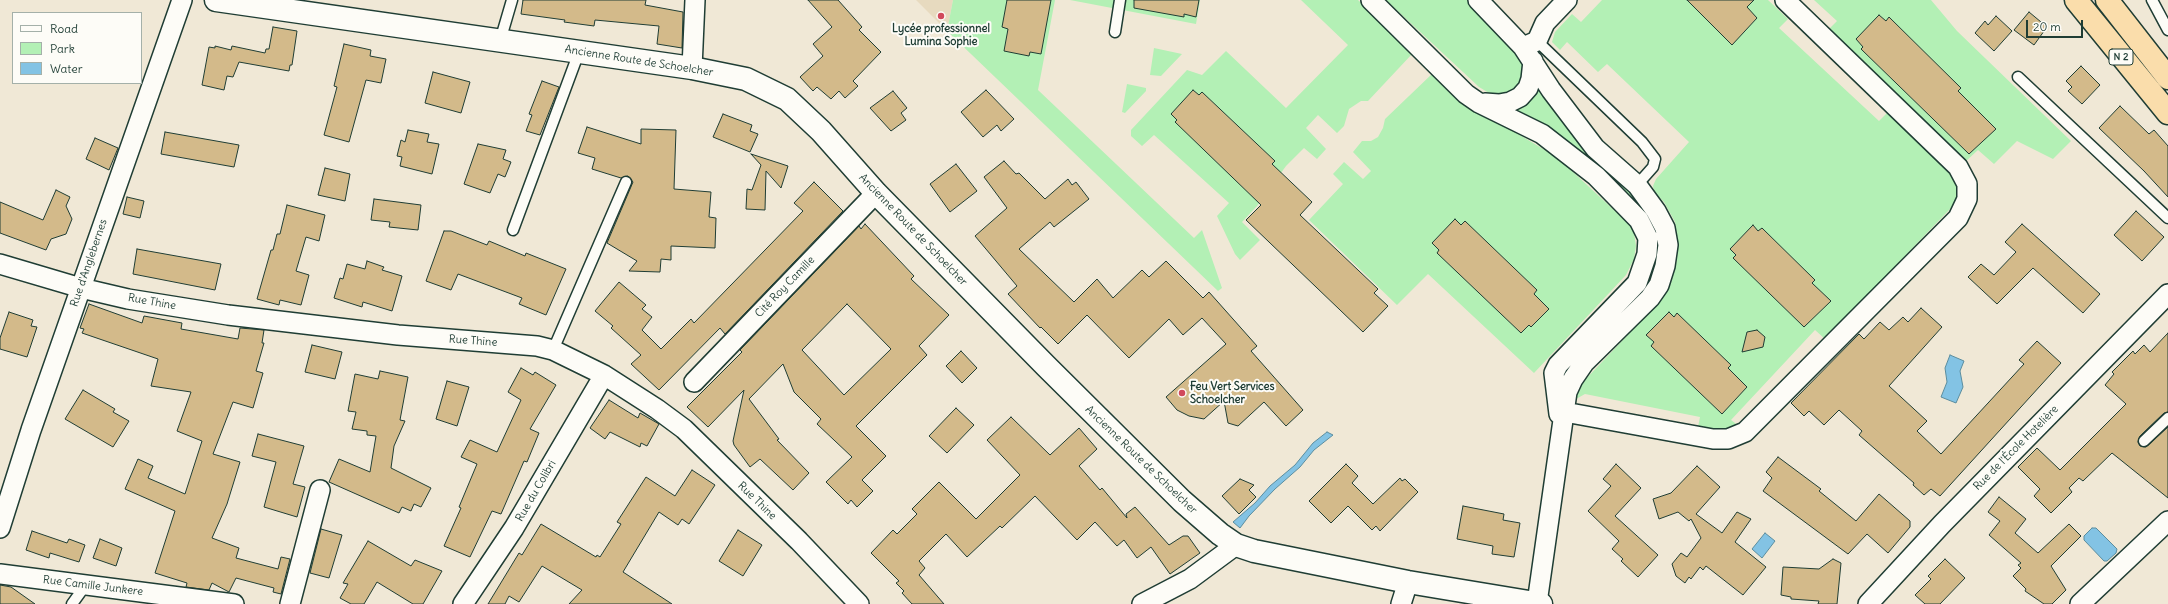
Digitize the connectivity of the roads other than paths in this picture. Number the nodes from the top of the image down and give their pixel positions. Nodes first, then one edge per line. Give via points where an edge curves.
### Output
1 (182, 0) edge
2 (216, 0) edge
3 (512, 0) edge
4 (695, 0) edge
5 (1120, 0) edge
6 (1371, 0) edge
7 (1478, 0) edge
8 (1567, 0) edge
9 (1785, 0) edge
10 (2076, 0) edge
11 (2107, 0) edge
12 (2152, 0) edge
13 (2168, 30) edge
14 (1115, 32) dead end
15 (500, 41) junction
16 (1531, 49) junction
17 (579, 52) junction
18 (692, 68) junction
19 (2018, 77) dead end
20 (2168, 78) edge
21 (1480, 103) junction
22 (2168, 113) edge
23 (626, 182) dead end
24 (1637, 185) junction
25 (876, 192) junction
26 (2168, 218) edge
27 (513, 230) dead end
28 (0, 264) edge
29 (81, 288) junction
30 (2168, 294) edge
31 (553, 350) junction
32 (604, 375) junction
33 (694, 382) dead end
34 (1562, 417) junction
35 (2168, 418) edge
36 (2144, 441) dead end
37 (6, 485) edge
38 (320, 490) dead end
39 (2168, 521) edge
40 (0, 528) edge
41 (1236, 546) junction
42 (0, 574) edge
43 (1408, 582) junction
44 (86, 586) junction
45 (168, 600) edge
46 (72, 604) edge
47 (234, 604) edge
48 (290, 604) edge
49 (463, 604) edge
50 (859, 604) edge
51 (1142, 604) edge
52 (1401, 604) edge
53 (1539, 604) edge
54 (1868, 604) edge
55 (2080, 604) edge

1 - 29 street, Rue d'Anglebernes
2 - 15 main road, Ancienne Route de Schoelcher
3 - 15 lane
4 - 18 street
5 - 14 lane
6 - 21 street via 1461,89
7 - 16 street
8 - 16 street via 1545,23
9 - 34 street via 1958,167 1967,184 1967,199 1958,218 1745,432 1728,439 1713,439
10 - 22 highway, N 2
11 - 20 highway, N 2
12 - 13 lane
15 - 17 main road, Ancienne Route de Schoelcher
16 - 21 street via 1531,79 1528,88 1520,97 1499,104
16 - 24 street via 1551,90 1578,127 1595,148
16 - 24 lane via 1642,142 1655,159 1653,167
17 - 18 main road, Ancienne Route de Schoelcher
17 - 27 lane
18 - 25 main road, Ancienne Route de Schoelcher via 746,79 787,99 821,131
19 - 26 lane
21 - 34 street via 1542,134 1565,150 1596,176 1638,220 1648,238 1647,254 1637,283 1558,365 1554,373
23 - 31 lane
24 - 34 street via 1665,228 1668,245 1659,285 1650,298 1584,363 1573,379
25 - 33 street, Cité Roy Camille
25 - 41 main road, Ancienne Route de Schoelcher via 1182,501
28 - 29 street, Rue Thine
29 - 31 street, Rue Thine via 128,299 228,315 398,335 537,346
29 - 37 street, Rue d'Anglebernes
30 - 54 street, Rue de l'École Hotelière via 1942,524
31 - 32 street, Rue Thine
32 - 49 street, Rue du Colibri via 514,528
32 - 50 street, Rue Thine via 684,429 799,541
34 - 53 street
35 - 36 lane
37 - 40 street, Rue d'Anglebernes
38 - 48 street
39 - 55 street
41 - 43 main road, Ancienne Route de Schoelcher
41 - 51 street via 1190,579
42 - 44 street, Rue Camille Junkere
43 - 52 street
43 - 53 main road, Ancienne Route de Schoelcher
44 - 45 street, Rue Camille Junkere
44 - 46 lane
45 - 47 street, Rue Camille Junkere

